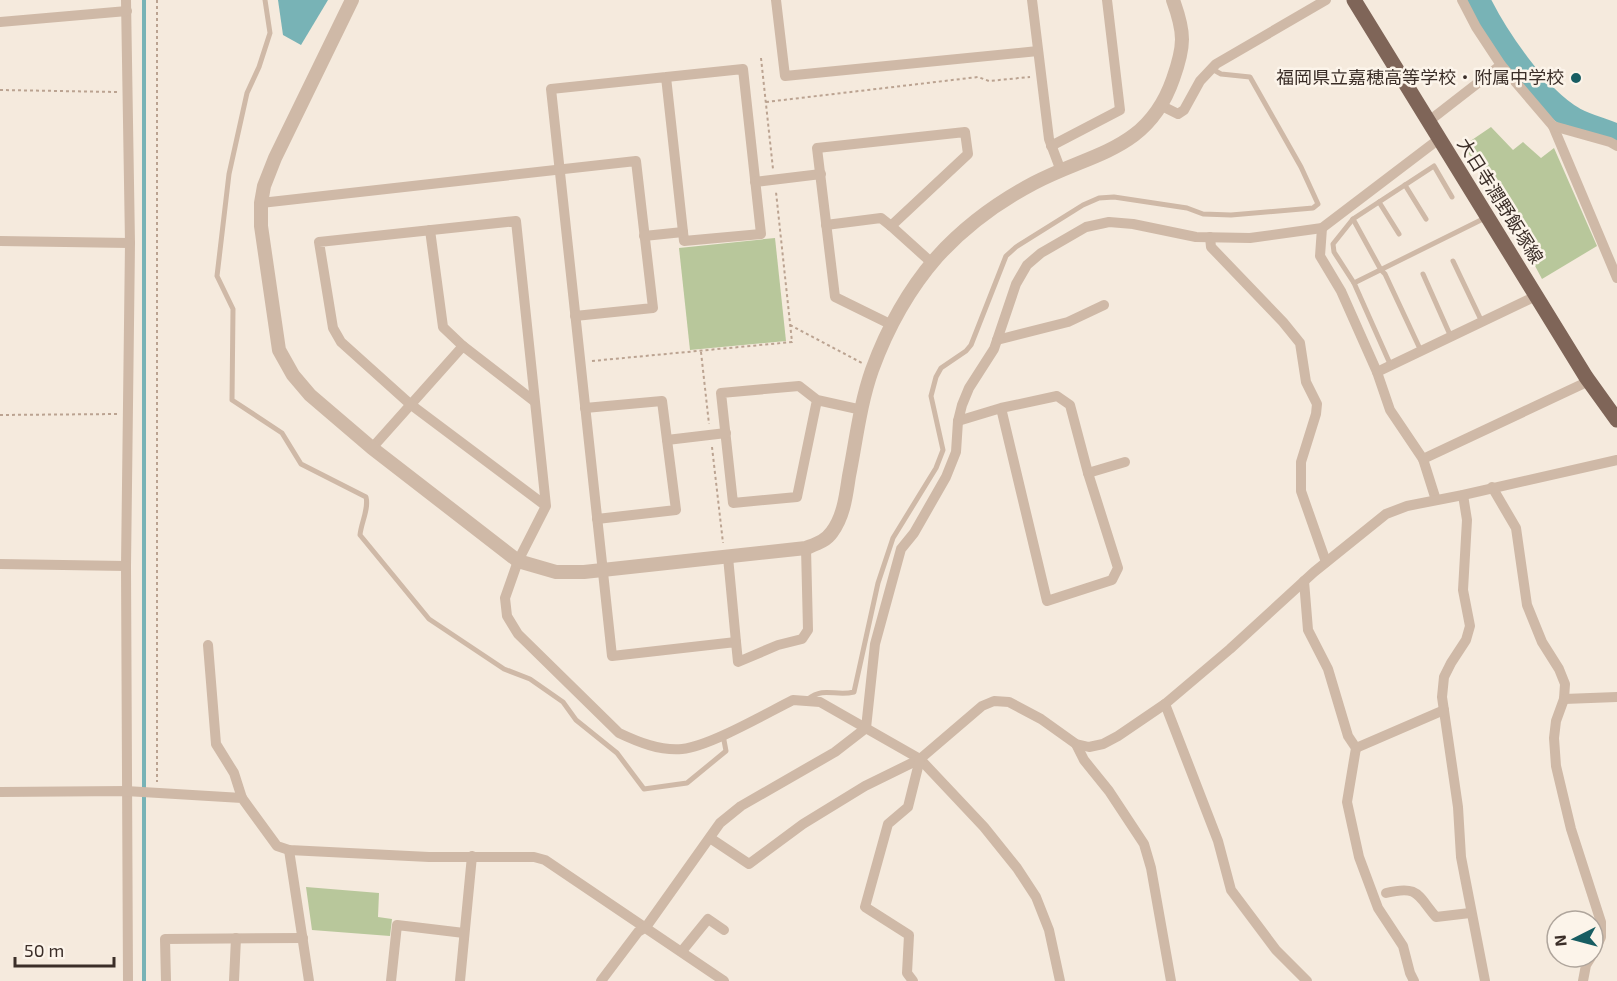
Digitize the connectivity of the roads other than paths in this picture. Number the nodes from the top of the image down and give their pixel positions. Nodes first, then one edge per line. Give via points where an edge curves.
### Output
1 (265, 0) edge
2 (352, 0) edge
3 (776, 0) edge
4 (1032, 0) edge
5 (1107, 0) edge
6 (1173, 0) edge
7 (1326, 0) edge
8 (1354, 0) edge
9 (1462, 0) edge
10 (127, 5) edge
11 (0, 22) edge
12 (1038, 51) junction
13 (1502, 65) junction
14 (1212, 69) junction
15 (666, 77) junction
16 (1162, 106) junction
17 (1429, 121) junction
18 (1553, 126) junction
19 (1439, 139) junction
20 (1051, 146) junction
21 (1617, 147) edge
22 (559, 170) junction
23 (1061, 171) junction
24 (821, 174) junction
25 (755, 182) junction
26 (1405, 185) junction
27 (1452, 197) dead end
28 (1379, 202) junction
29 (261, 203) junction
30 (1487, 217) junction
31 (1353, 219) junction
32 (1426, 219) dead end
33 (826, 225) junction
34 (891, 226) junction
35 (1322, 228) junction
36 (430, 230) junction
37 (683, 232) junction
38 (1399, 234) dead end
39 (644, 236) junction
40 (1210, 237) junction
41 (0, 241) edge
42 (130, 243) junction
43 (1453, 261) dead end
44 (932, 263) junction
45 (1381, 270) junction
46 (1423, 274) dead end
47 (1617, 278) edge
48 (1354, 283) junction
49 (1536, 296) junction
50 (1104, 305) dead end
51 (575, 316) junction
52 (1482, 322) junction
53 (892, 325) junction
54 (1451, 337) junction
55 (997, 340) junction
56 (463, 346) junction
57 (1421, 351) junction
58 (1391, 366) junction
59 (1377, 372) junction
60 (1589, 381) junction
61 (534, 400) junction
62 (817, 400) junction
63 (410, 404) junction
64 (585, 408) junction
65 (1001, 408) junction
66 (862, 410) junction
67 (1617, 420) edge
68 (958, 421) junction
69 (726, 433) junction
70 (667, 440) junction
71 (372, 448) junction
72 (1423, 459) junction
73 (1617, 460) edge
74 (1125, 462) dead end
75 (1088, 473) junction
76 (1492, 487) junction
77 (1463, 495) junction
78 (1436, 500) junction
79 (546, 507) junction
80 (597, 519) junction
81 (806, 548) junction
82 (726, 551) junction
83 (518, 561) junction
84 (1326, 562) junction
85 (0, 564) edge
86 (126, 566) junction
87 (603, 570) junction
88 (1304, 581) junction
89 (736, 642) junction
90 (208, 645) dead end
91 (1617, 697) edge
92 (1564, 699) junction
93 (807, 700) junction
94 (1165, 705) junction
95 (1444, 710) junction
96 (866, 728) junction
97 (722, 734) junction
98 (1076, 744) junction
99 (1356, 748) junction
100 (920, 759) junction
101 (130, 791) junction
102 (0, 792) edge
103 (242, 798) junction
104 (710, 838) junction
105 (289, 850) junction
106 (472, 856) junction
107 (1386, 893) dead end
108 (1597, 909) edge
109 (1470, 913) junction
110 (646, 927) junction
111 (724, 930) dead end
112 (464, 933) junction
113 (236, 938) junction
114 (303, 938) junction
115 (682, 951) junction
116 (128, 981) edge
117 (166, 981) edge
118 (234, 981) edge
119 (309, 981) edge
120 (391, 981) edge
121 (460, 981) edge
122 (601, 981) edge
123 (724, 981) edge
124 (913, 981) edge
125 (1060, 981) edge
126 (1171, 981) edge
127 (1307, 981) edge
128 (1414, 981) edge
129 (1485, 981) edge

1 - 97 lane via 270,33 247,93 229,174 217,276 233,309 231,400 282,433 301,464 366,497 368,504 360,535 429,620 563,702 576,720 617,753 644,789 687,783 726,751
2 - 29 street via 274,158
3 - 12 street via 785,76
4 - 12 street
5 - 20 street via 1120,110
6 - 16 street via 1182,26 1182,46
7 - 14 street
8 - 17 main road, 大日寺潤野飯塚線
9 - 13 street
10 - 11 street
10 - 42 street
12 - 20 street
13 - 17 street
13 - 18 street
14 - 16 street via 1200,81 1184,110 1178,114
14 - 93 lane via 1221,74 1250,77 1318,204 1312,208 1231,215 1099,198 1006,256 971,345 936,376 932,396 943,450 893,538 878,583 854,692 817,693
15 - 22 street via 551,89
15 - 25 street via 743,69
15 - 37 street
16 - 23 street via 1130,139
17 - 19 main road, 大日寺潤野飯塚線
18 - 21 street
18 - 47 street
19 - 30 main road, 大日寺潤野飯塚線
19 - 35 street
20 - 23 street
22 - 29 street
22 - 39 street via 636,161
22 - 51 street
23 - 44 street via 999,202
24 - 25 street
24 - 33 street
24 - 34 street via 817,148 966,132 968,154
25 - 37 street via 761,234 684,241
26 - 27 lane via 1434,166
26 - 28 lane
26 - 32 lane
28 - 31 lane
28 - 38 lane
29 - 71 street via 279,350 310,394
30 - 45 lane
30 - 49 main road, 大日寺潤野飯塚線
31 - 45 lane
31 - 48 lane via 1333,244
33 - 34 street via 881,218
33 - 53 street via 835,297
34 - 44 street
35 - 40 street via 1250,238
35 - 59 street via 1320,256 1341,291
36 - 56 street via 443,327
36 - 61 street via 516,221
36 - 63 street via 319,242 333,328 341,342
37 - 39 street
39 - 51 street via 653,308
40 - 55 street via 1109,222 1086,227 1027,265 1016,284
40 - 84 street via 1211,247 1300,343 1306,382 1317,404 1301,462 1302,491
41 - 42 street
42 - 86 street
43 - 52 lane
44 - 53 street
45 - 48 lane
45 - 57 lane
46 - 54 lane
48 - 58 lane
49 - 52 street
49 - 60 main road, 大日寺潤野飯塚線
50 - 55 street via 1068,322
51 - 64 street
52 - 54 street
53 - 66 street via 872,370
54 - 57 street
55 - 68 street via 969,388
56 - 61 street
56 - 63 street
57 - 58 street
58 - 59 street
59 - 72 street via 1390,410
60 - 67 main road, 大日寺潤野飯塚線
60 - 72 street
61 - 79 street
62 - 66 street
62 - 69 street via 799,386 722,393
62 - 69 street via 797,497 733,503
63 - 71 street
63 - 79 street
64 - 70 street via 662,401
64 - 80 street
65 - 68 street
65 - 75 street via 1057,396 1070,405
65 - 75 street via 1047,601 1112,580 1118,568
66 - 81 street via 839,520 832,534
68 - 96 street via 956,452 946,477 901,549 893,574 875,644
69 - 70 street
70 - 80 street via 676,510
71 - 83 street
72 - 78 street
73 - 76 street
74 - 75 street
76 - 77 street
76 - 92 street via 1516,528 1527,605 1565,684
77 - 78 street
77 - 95 street via 1467,520 1464,590 1470,626 1444,678
78 - 84 street via 1386,514
79 - 83 street
80 - 87 street
81 - 82 street
81 - 89 street via 808,630 802,639 738,662
82 - 87 street
82 - 89 street
83 - 87 street via 556,572
83 - 97 street via 505,598 507,616 518,634 619,733 639,743 682,749
84 - 88 street
85 - 86 street
86 - 101 street
87 - 89 street via 612,656
88 - 94 street
88 - 99 street via 1308,630 1328,669 1348,736
90 - 103 street via 216,744 234,773
91 - 92 street
92 - 108 street via 1556,721 1556,766
93 - 96 street via 820,702
93 - 97 street via 793,700
94 - 98 street via 1103,744
94 - 127 street via 1218,841 1231,890 1276,950
95 - 99 street
95 - 109 street
96 - 100 street
96 - 104 street via 835,753 741,806 720,823
98 - 100 street via 1009,702 994,701 982,706
98 - 126 street via 1144,844
99 - 128 street via 1347,802 1359,857 1378,908 1403,946
100 - 104 street via 865,786 803,824 749,864
100 - 124 street via 908,807 888,824 865,908 909,935 907,973
100 - 125 street via 984,826 1036,897
101 - 102 street
101 - 103 street
101 - 116 street
103 - 105 street via 277,846
104 - 110 street
105 - 106 street
105 - 114 street
106 - 110 street via 545,860
106 - 112 street
107 - 109 street via 1411,890 1436,917
109 - 129 street
110 - 115 street
110 - 122 street
111 - 115 street via 708,919
112 - 120 street via 398,925
112 - 121 street
113 - 114 street
113 - 117 street via 165,939
113 - 118 street
114 - 119 street
115 - 123 street

